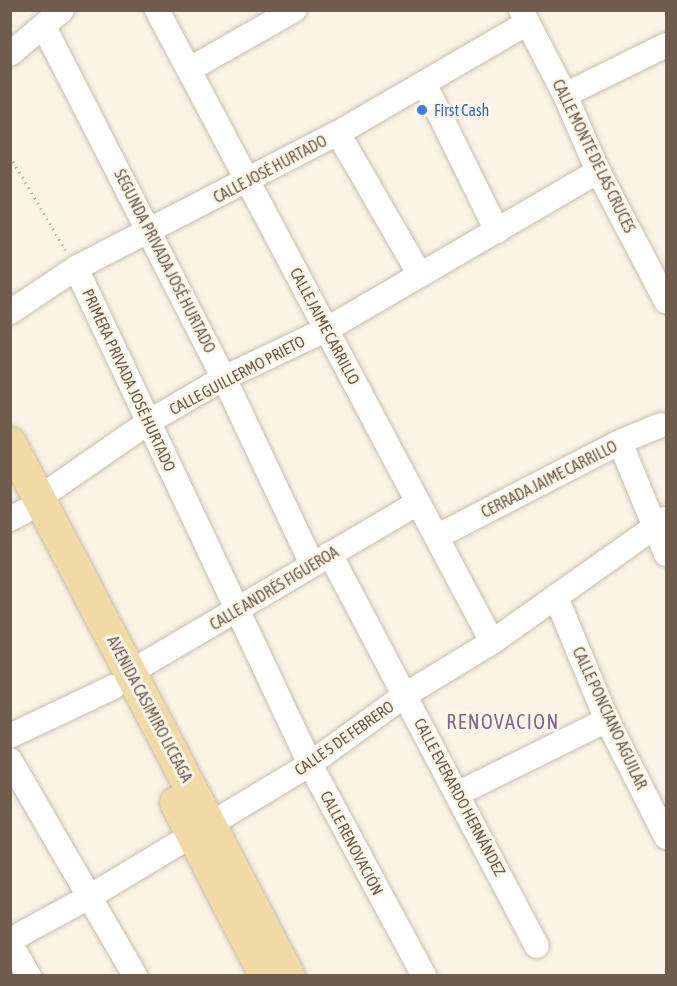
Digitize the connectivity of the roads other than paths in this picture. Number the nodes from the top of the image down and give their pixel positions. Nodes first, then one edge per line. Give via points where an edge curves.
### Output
1 (62, 10) edge
2 (158, 10) edge
3 (294, 10) edge
4 (524, 17) edge
5 (44, 27) junction
6 (666, 45) edge
7 (10, 54) edge
8 (190, 69) junction
9 (424, 83) junction
10 (565, 95) junction
11 (338, 133) junction
12 (598, 171) junction
13 (247, 182) junction
14 (496, 231) junction
15 (152, 232) junction
16 (76, 268) junction
17 (420, 275) junction
18 (666, 301) edge
19 (10, 312) edge
20 (327, 329) junction
21 (224, 378) junction
22 (150, 421) junction
23 (662, 426) dead end
24 (620, 442) junction
25 (10, 443) edge
26 (10, 482) edge
27 (418, 503) junction
28 (25, 510) edge
29 (661, 523) edge
30 (438, 536) junction
31 (666, 554) edge
32 (321, 559) junction
33 (556, 597) junction
34 (235, 611) junction
35 (492, 642) junction
36 (121, 680) junction
37 (405, 695) junction
38 (607, 720) junction
39 (10, 736) edge
40 (10, 760) edge
41 (310, 764) junction
42 (459, 793) junction
43 (202, 830) junction
44 (666, 837) edge
45 (89, 897) junction
46 (10, 941) edge
47 (537, 946) dead end
48 (29, 975) edge
49 (135, 975) edge
50 (265, 975) edge
51 (289, 975) edge
52 (424, 975) edge

1 - 5 street
2 - 8 street, CALLE JAIME CARRILLO
3 - 8 street
4 - 9 street, CALLE JOSÉ HURTADO
4 - 10 street, CALLE MONTE DE LAS CRUCES
5 - 7 street
5 - 15 street, SEGUNDA PRIVADA JOSÉ HURTADO
6 - 10 street
8 - 13 street, CALLE JAIME CARRILLO
9 - 11 street, CALLE JOSÉ HURTADO
9 - 14 street
10 - 12 street, CALLE MONTE DE LAS CRUCES
11 - 13 street, CALLE JOSÉ HURTADO
11 - 17 street
12 - 14 street, CALLE GUILLERMO PRIETO
12 - 18 street, CALLE MONTE DE LAS CRUCES
13 - 15 street, CALLE JOSÉ HURTADO
13 - 20 street, CALLE JAIME CARRILLO
14 - 17 street, CALLE GUILLERMO PRIETO
15 - 16 street, CALLE JOSÉ HURTADO
15 - 21 street, SEGUNDA PRIVADA JOSÉ HURTADO
16 - 19 street, CALLE JOSÉ HURTADO
16 - 22 street, PRIMERA PRIVADA JOSÉ HURTADO
17 - 20 street, CALLE GUILLERMO PRIETO
20 - 21 street, CALLE GUILLERMO PRIETO
20 - 27 street, CALLE JAIME CARRILLO
21 - 22 street, CALLE GUILLERMO PRIETO
21 - 32 street, SEGUNDA PRIVADA JOSÉ HURTADO
22 - 28 street, CALLE GUILLERMO PRIETO
22 - 34 street, PRIMERA PRIVADA JOSÉ HURTADO
23 - 24 street, CERRADA JAIME CARRILLO
24 - 29 street
24 - 30 street, CERRADA JAIME CARRILLO
25 - 28 main road, AVENIDA CASIMIRO LICEAGA
26 - 28 main road, AVENIDA CASIMIRO LICEAGA
27 - 30 street, CALLE JAIME CARRILLO
27 - 32 street, CALLE ANDRÉS FIGUEROA
28 - 36 main road, AVENIDA CASIMIRO LICEAGA
29 - 31 street
29 - 33 street, CALLE 5 DE FEBRERO
30 - 35 street, CALLE JAIME CARRILLO
32 - 34 street, CALLE ANDRÉS FIGUEROA
32 - 37 street, CALLE EVERARDO HERNÁNDEZ
33 - 35 street, CALLE 5 DE FEBRERO
33 - 38 street, CALLE PONCIANO AGUILAR
34 - 36 street, CALLE ANDRÉS FIGUEROA
34 - 41 street, CALLE RENOVACIÓN
35 - 37 street, CALLE 5 DE FEBRERO
36 - 39 street, CALLE ANDRÉS FIGUEROA
36 - 43 main road, AVENIDA CASIMIRO LICEAGA
37 - 41 street, CALLE 5 DE FEBRERO
37 - 42 street, CALLE EVERARDO HERNÁNDEZ
38 - 42 street
38 - 44 street, CALLE PONCIANO AGUILAR
40 - 45 street
41 - 43 street, CALLE 5 DE FEBRERO
41 - 52 street, CALLE RENOVACIÓN
42 - 47 street, CALLE EVERARDO HERNÁNDEZ
43 - 45 street, CALLE 5 DE FEBRERO
43 - 50 main road, AVENIDA CASIMIRO LICEAGA
43 - 51 main road, AVENIDA CASIMIRO LICEAGA
45 - 46 street, CALLE 5 DE FEBRERO
45 - 49 street
46 - 48 street

